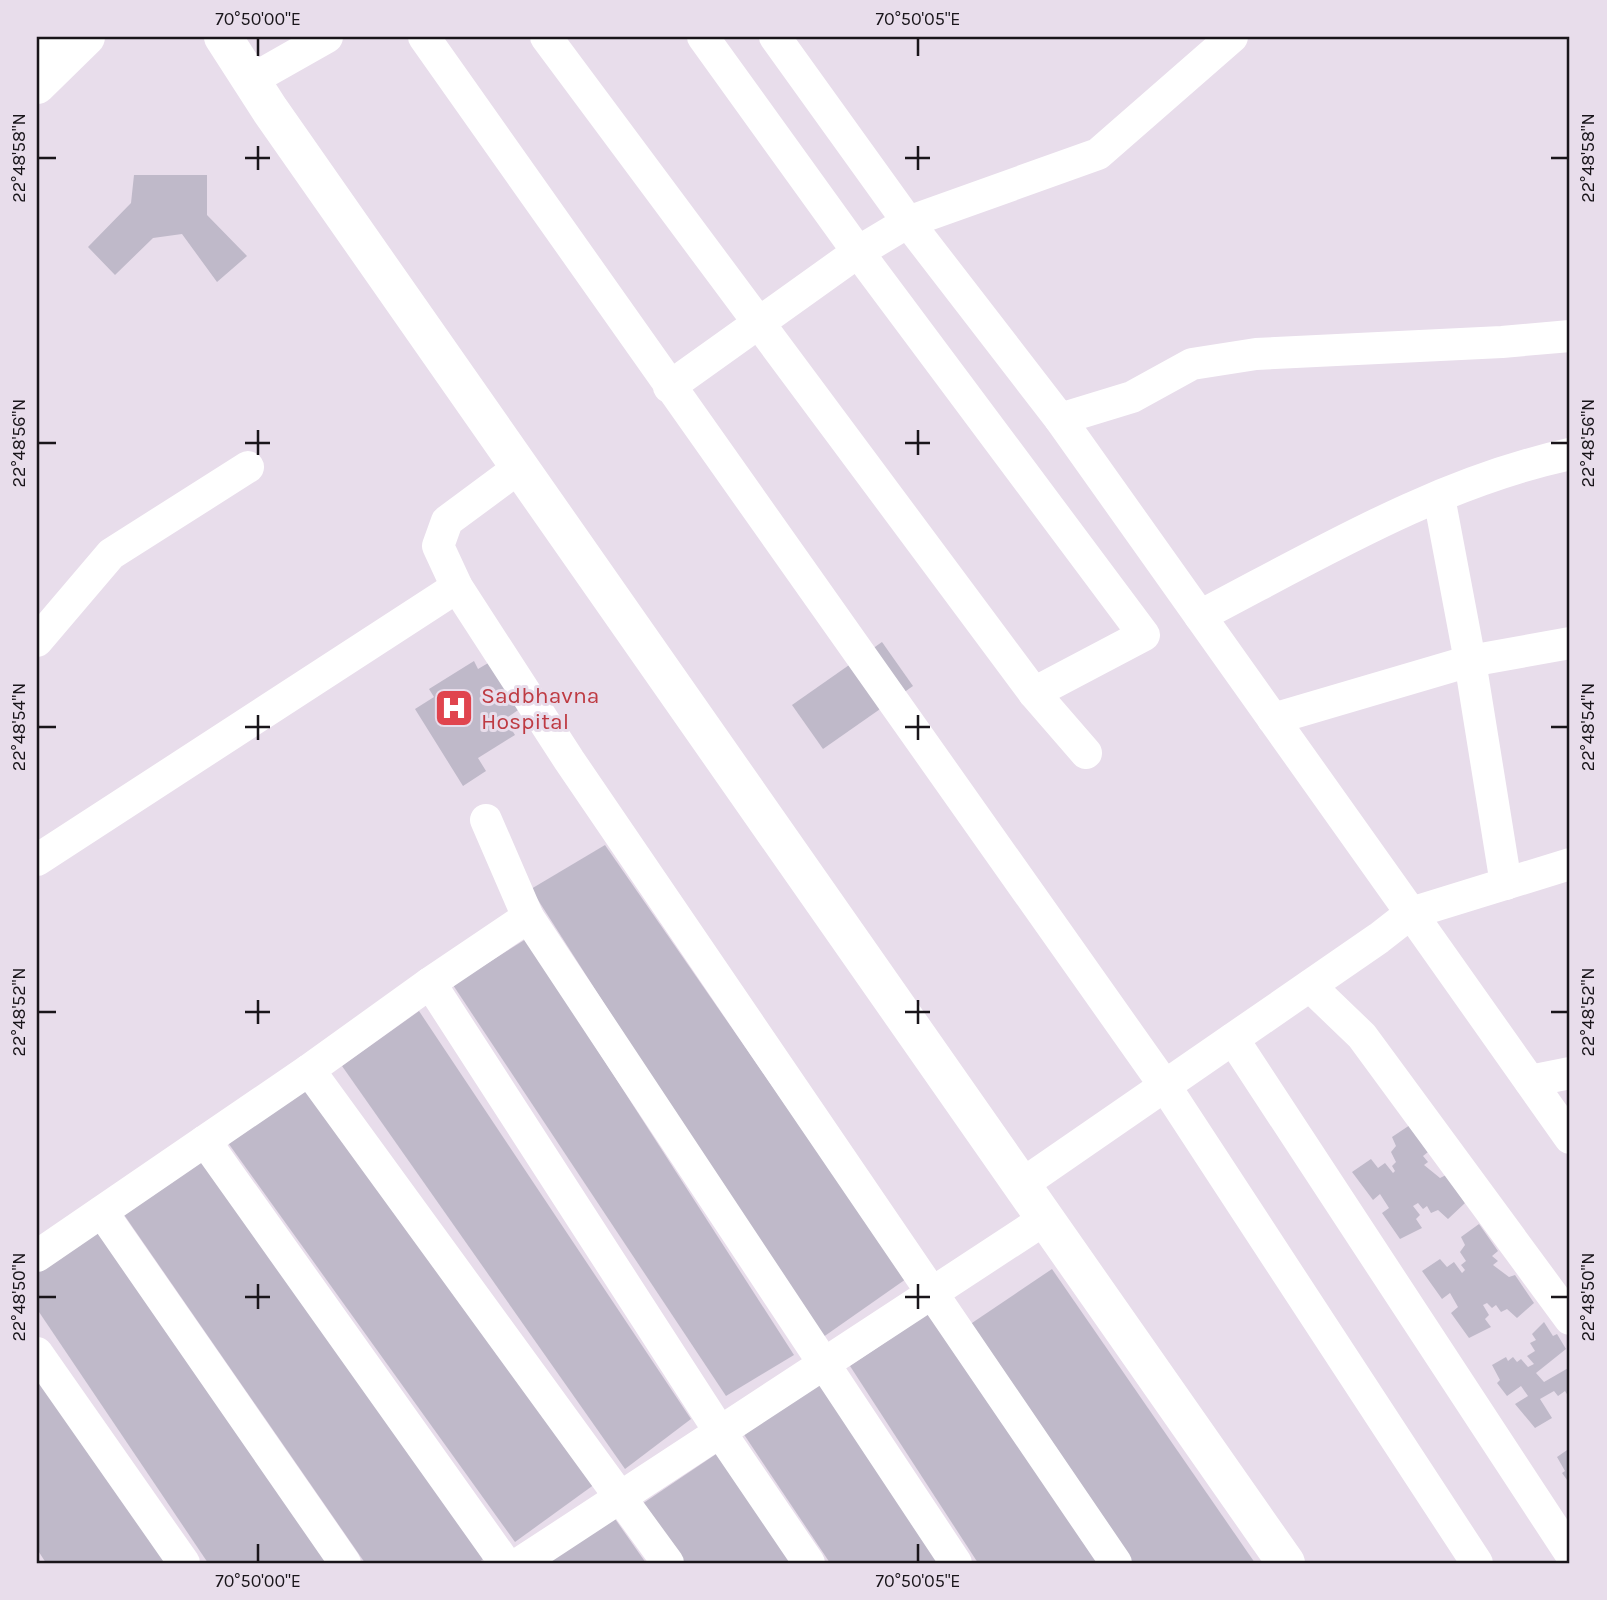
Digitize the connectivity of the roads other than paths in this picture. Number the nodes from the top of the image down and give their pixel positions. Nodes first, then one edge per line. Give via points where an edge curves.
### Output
1 (223, 37) edge
2 (327, 37) edge
3 (424, 37) edge
4 (547, 37) edge
5 (703, 37) edge
6 (775, 37) edge
7 (1232, 37) edge
8 (82, 42) edge
9 (37, 45) edge
10 (251, 80) junction
11 (37, 85) edge
12 (908, 222) junction
13 (859, 252) junction
14 (759, 323) junction
15 (1570, 336) edge
16 (669, 387) junction
17 (1060, 419) junction
18 (1570, 454) edge
19 (248, 467) dead end
20 (520, 467) junction
21 (1439, 497) junction
22 (457, 587) junction
23 (1200, 616) junction
24 (37, 642) edge
25 (1570, 643) edge
26 (1470, 661) junction
27 (1034, 693) junction
28 (1273, 719) junction
29 (1086, 753) dead end
30 (486, 820) dead end
31 (37, 860) edge
32 (1570, 864) edge
33 (1506, 884) junction
34 (1410, 913) junction
35 (528, 917) junction
36 (430, 983) junction
37 (1310, 986) junction
38 (1233, 1039) junction
39 (309, 1070) junction
40 (1570, 1073) edge
41 (1530, 1081) junction
42 (1165, 1086) junction
43 (1570, 1138) edge
44 (205, 1141) junction
45 (1021, 1185) junction
46 (102, 1212) junction
47 (1045, 1219) junction
48 (37, 1256) edge
49 (933, 1293) junction
50 (1570, 1320) edge
51 (37, 1353) edge
52 (822, 1365) junction
53 (720, 1433) junction
54 (622, 1497) junction
55 (1570, 1553) edge
56 (184, 1563) edge
57 (345, 1563) edge
58 (505, 1563) edge
59 (520, 1563) edge
60 (668, 1563) edge
61 (809, 1563) edge
62 (956, 1563) edge
63 (1116, 1563) edge
64 (1286, 1563) edge
65 (1477, 1563) edge

1 - 10 street
2 - 10 street
3 - 16 street
4 - 14 street
5 - 13 street
6 - 12 street
7 - 12 street via 1098,154
8 - 9 street
8 - 11 street
10 - 20 street
12 - 13 street
12 - 17 street
13 - 14 street
13 - 27 street via 1144,635
14 - 16 street
14 - 27 street
15 - 17 street via 1256,354 1192,364 1132,397
16 - 42 street
17 - 23 street
18 - 21 street via 1540,460
19 - 24 street via 111,554
20 - 22 street via 447,521 438,546
20 - 45 street
21 - 23 street via 1402,510
21 - 26 street
22 - 31 street
22 - 49 street via 569,760
23 - 28 street
25 - 26 street
26 - 28 street
26 - 33 street
27 - 29 street
28 - 34 street
30 - 35 street
32 - 33 street
33 - 34 street
34 - 37 street
34 - 41 street
35 - 36 street
35 - 52 street
36 - 39 street
36 - 53 street
37 - 38 street
37 - 50 street via 1362,1036
38 - 42 street
38 - 55 street
39 - 44 street
39 - 54 street
40 - 41 street
41 - 43 street
42 - 45 street
42 - 65 street
44 - 46 street
44 - 58 street
45 - 47 street
46 - 48 street
46 - 57 street
47 - 49 street
47 - 64 street
49 - 52 street
49 - 63 street
51 - 56 street
52 - 53 street
52 - 62 street
53 - 54 street
53 - 61 street
54 - 59 street
54 - 60 street

